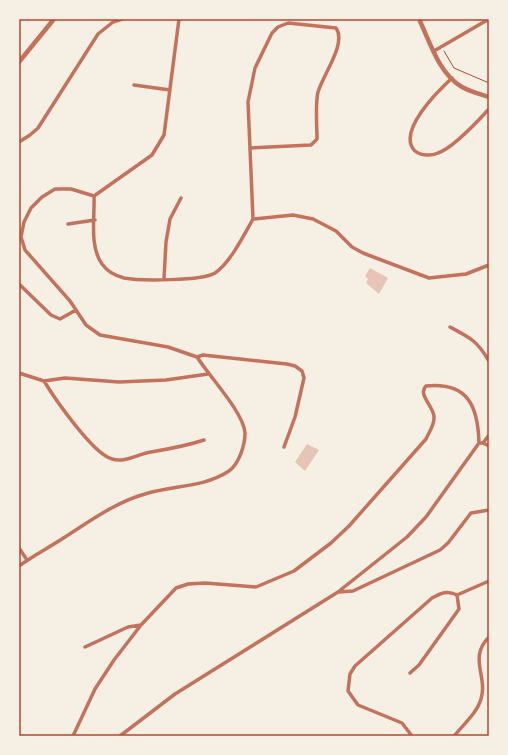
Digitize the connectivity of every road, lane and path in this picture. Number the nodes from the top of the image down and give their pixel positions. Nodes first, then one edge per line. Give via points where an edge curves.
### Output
1 (54, 19) edge
2 (122, 19) edge
3 (179, 19) edge
4 (419, 19) edge
5 (489, 19) edge
6 (442, 46) junction
7 (434, 51) junction
8 (19, 62) edge
9 (452, 78) junction
10 (489, 83) edge
11 (134, 85) dead end
12 (170, 90) junction
13 (489, 97) edge
14 (489, 109) edge
15 (19, 142) edge
16 (250, 148) junction
17 (94, 196) junction
18 (181, 198) dead end
19 (253, 219) junction
20 (94, 220) junction
21 (68, 224) dead end
22 (489, 265) edge
23 (164, 278) junction
24 (19, 284) edge
25 (76, 310) junction
26 (450, 327) dead end
27 (197, 357) junction
28 (489, 361) edge
29 (19, 373) edge
30 (208, 374) junction
31 (44, 381) junction
32 (489, 435) edge
33 (204, 440) dead end
34 (483, 442) junction
35 (479, 443) junction
36 (489, 446) edge
37 (284, 447) dead end
38 (489, 510) edge
39 (19, 548) edge
40 (27, 560) junction
41 (19, 566) edge
42 (489, 581) edge
43 (338, 592) junction
44 (456, 596) junction
45 (141, 625) junction
46 (489, 638) edge
47 (85, 647) dead end
48 (410, 673) dead end
49 (73, 736) edge
50 (120, 736) edge
51 (412, 736) edge
52 (454, 736) edge

1 - 8 street
2 - 15 street via 113,22 98,34 38,128
3 - 12 street
4 - 7 street
5 - 6 street
6 - 7 street
6 - 10 path via 454,68
7 - 9 street
9 - 13 street via 462,87
9 - 14 street via 421,112 412,126 410,144 416,151 421,154 438,153 465,133
11 - 12 street
12 - 17 street via 164,135 159,146 152,155
16 - 16 street via 248,102 255,68 272,33 288,23 336,28 339,43 318,93 317,139 311,145
16 - 19 street
17 - 20 street
17 - 25 street via 72,189 55,189 31,208 24,222 21,237 25,250 60,288
18 - 23 street via 170,219
19 - 22 street via 293,215 313,219 336,231 352,247 363,253 429,278 466,274
19 - 23 street via 238,244 214,273 204,277
20 - 21 street
20 - 23 street via 95,250 102,264 112,274 124,278
24 - 25 street via 51,315 60,319
25 - 27 street via 86,325 100,335 168,347
26 - 28 street via 472,338
27 - 30 street
27 - 37 street via 203,355 287,364 302,371 303,382 295,417
29 - 31 street
30 - 31 street via 166,380 119,382 65,378
30 - 40 street via 239,414 245,432 241,452 230,470 194,485 145,493 125,501
31 - 33 street via 59,407 87,439 110,459 129,459
32 - 34 street
34 - 35 street
34 - 36 street
35 - 43 street via 426,517 407,537
35 - 45 street via 477,415 468,399 446,386 426,386 423,393 434,417 426,439 331,543 294,571 256,587 205,583 176,588
38 - 43 street via 471,513 440,550 353,592
39 - 40 street
40 - 41 street
42 - 44 street
43 - 50 street via 176,694
44 - 48 street via 459,609 419,666
44 - 51 street via 450,592 432,598 355,666 350,674 348,691 358,705 402,723
45 - 47 street via 128,626
45 - 49 street via 99,683
46 - 52 street via 480,648 478,657 481,698 477,708

